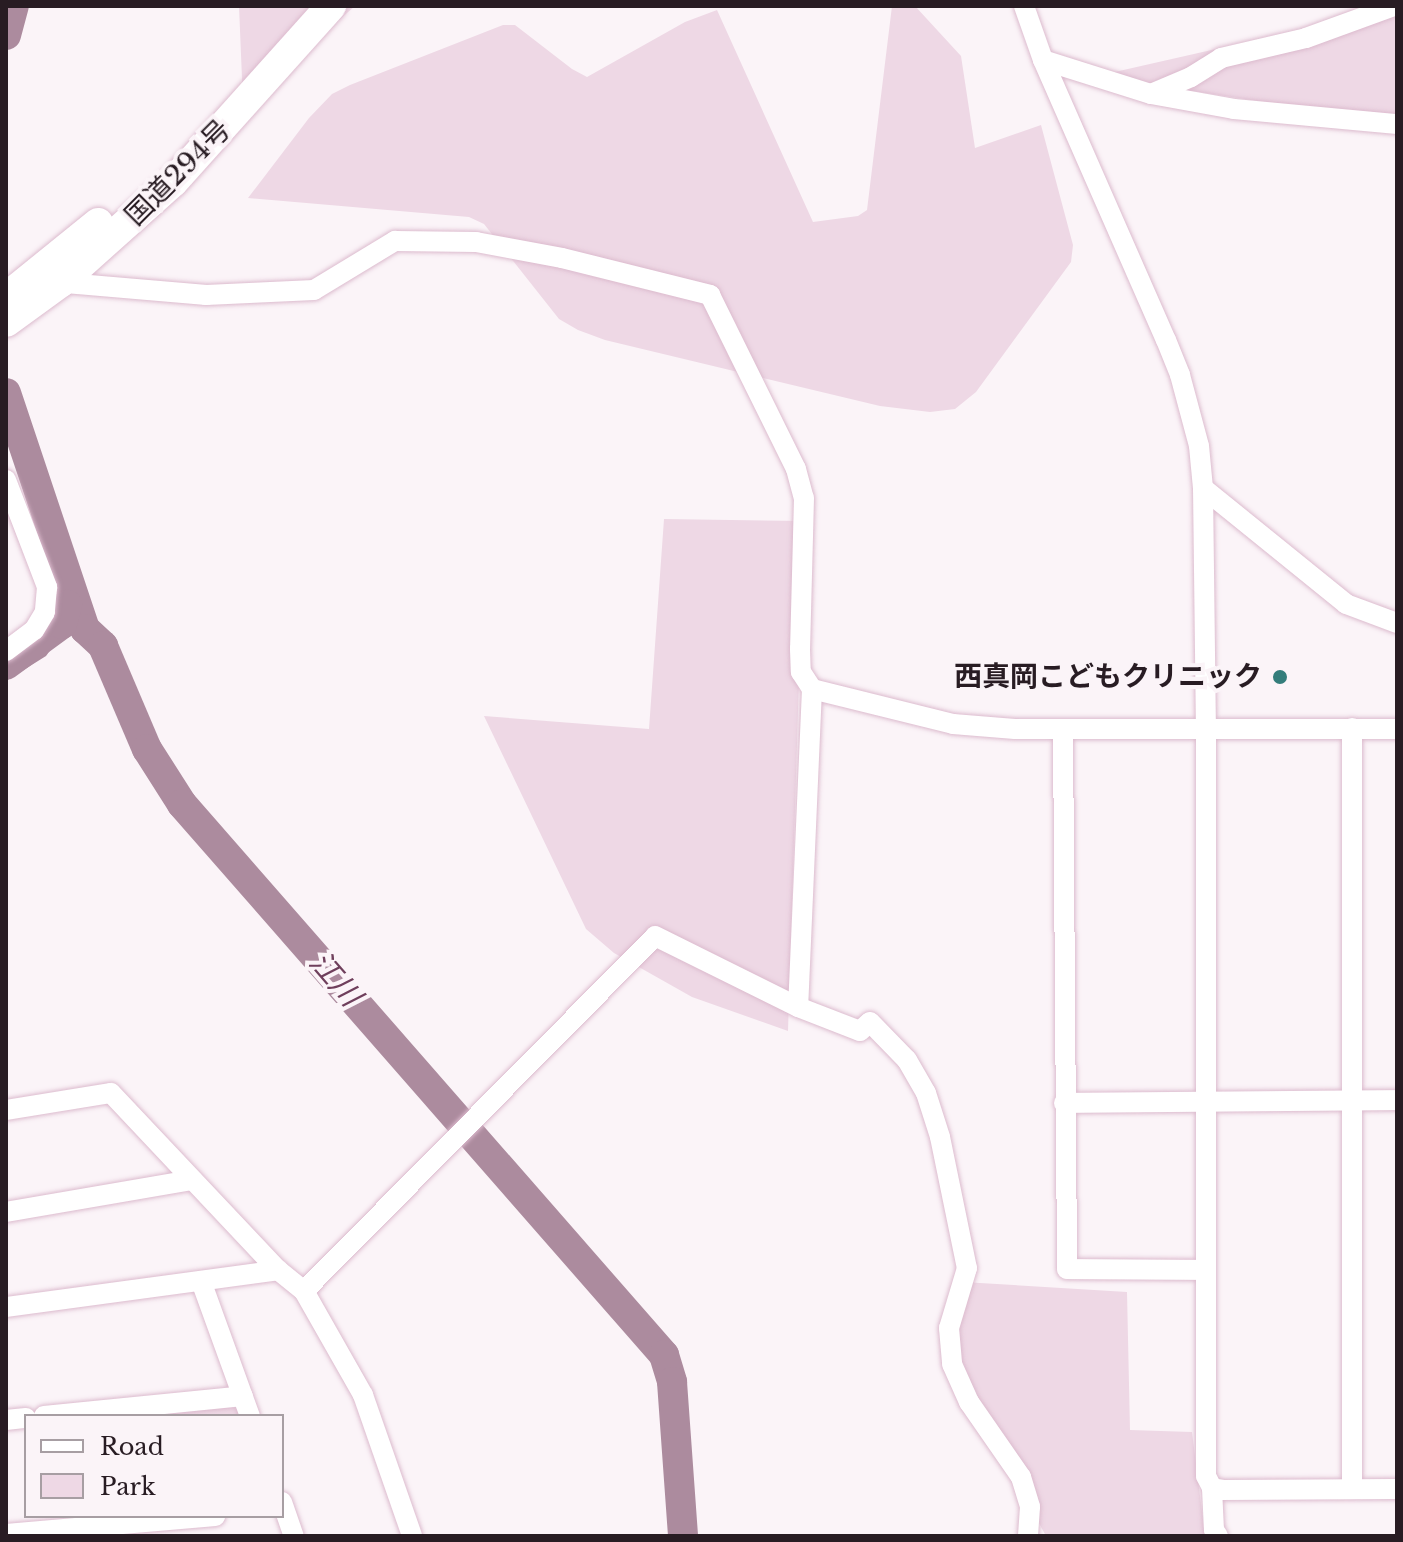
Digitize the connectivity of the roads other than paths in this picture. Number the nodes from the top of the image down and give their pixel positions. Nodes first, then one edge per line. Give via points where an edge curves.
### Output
1 (305, 6) edge
2 (331, 6) edge
3 (1024, 6) edge
4 (1394, 6) edge
5 (1043, 60) junction
6 (1151, 94) junction
7 (1397, 124) edge
8 (18, 279) edge
9 (61, 282) junction
10 (6, 298) edge
11 (6, 322) edge
12 (6, 480) edge
13 (1203, 488) junction
14 (1397, 623) edge
15 (6, 651) edge
16 (812, 689) junction
17 (1206, 728) junction
18 (1352, 728) junction
19 (1397, 729) edge
20 (1063, 730) junction
21 (798, 1007) junction
22 (1397, 1100) edge
23 (1353, 1101) junction
24 (1209, 1102) junction
25 (1064, 1103) junction
26 (6, 1110) edge
27 (191, 1180) junction
28 (6, 1212) edge
29 (278, 1270) junction
30 (1206, 1270) junction
31 (201, 1281) junction
32 (304, 1291) junction
33 (6, 1307) edge
34 (243, 1396) junction
35 (64, 1414) edge
36 (249, 1414) edge
37 (1212, 1488) junction
38 (1352, 1489) junction
39 (1397, 1489) edge
40 (284, 1510) edge
41 (192, 1518) edge
42 (6, 1534) edge
43 (294, 1536) edge
44 (412, 1536) edge
45 (1028, 1536) edge
46 (1218, 1536) edge

1 - 8 highway, 国道294号 via 160,168
2 - 9 highway, 国道294号 via 191,164
3 - 5 street
4 - 6 street via 1306,38 1221,58
5 - 6 street
5 - 13 street via 1180,375 1199,446
6 - 7 street via 1234,109
8 - 9 street
8 - 10 highway, 国道294号
9 - 11 highway, 国道294号
9 - 16 street via 206,295 314,290 395,241 476,242 710,295 796,469 804,498 800,649 801,672
12 - 15 street via 47,587 45,612 34,630
13 - 14 street via 1346,604
13 - 17 street
16 - 20 street via 953,724
16 - 21 street
17 - 18 street
17 - 20 street
17 - 24 street
18 - 19 street
18 - 23 street
20 - 25 street
21 - 32 street via 655,936
21 - 45 street via 860,1031 870,1022 907,1060 926,1093 967,1268 949,1328 952,1364 969,1402 1021,1477 1030,1507
22 - 23 street
23 - 24 street
23 - 38 street
24 - 25 street
24 - 30 street
25 - 30 street via 1067,1269
26 - 27 street via 111,1093
27 - 28 street
27 - 29 street
29 - 31 street
29 - 32 street
30 - 37 street via 1206,1476
31 - 33 street
31 - 34 street
32 - 44 street via 363,1395
34 - 35 street
34 - 36 street
37 - 38 street
37 - 46 street
38 - 39 street
40 - 43 street
41 - 42 street

